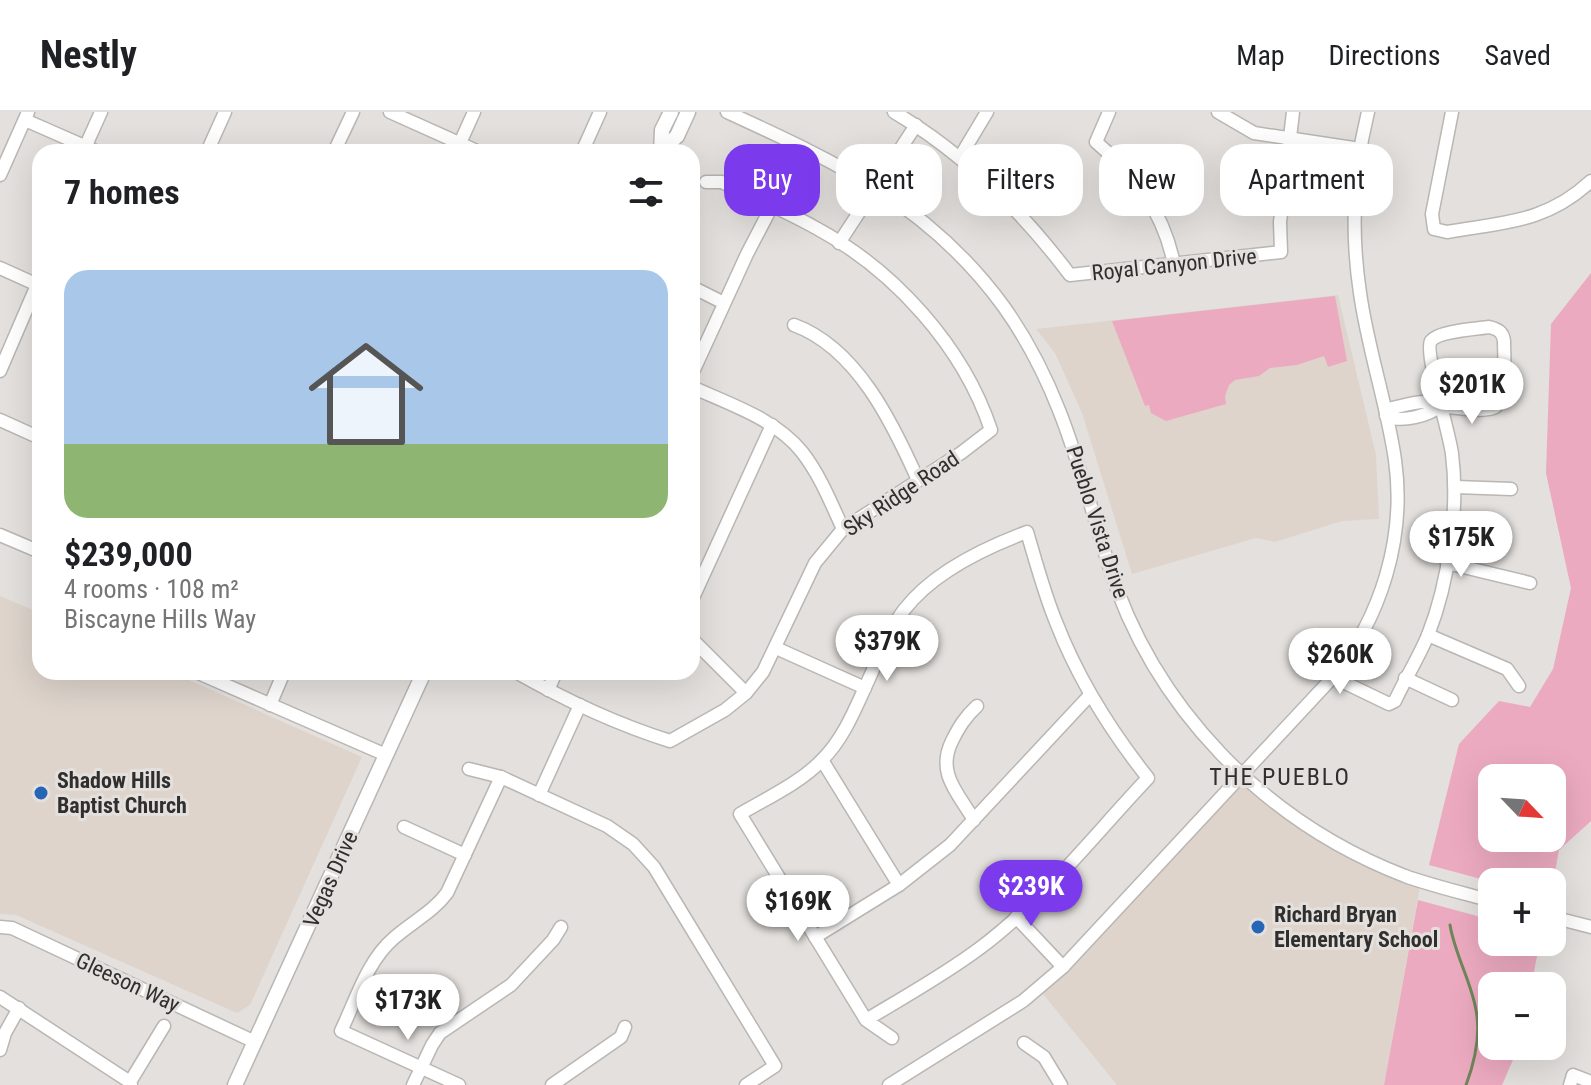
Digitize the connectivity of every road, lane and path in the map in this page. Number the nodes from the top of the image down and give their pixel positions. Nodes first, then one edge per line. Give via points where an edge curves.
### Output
1 (101, 112) edge
2 (225, 112) edge
3 (353, 112) edge
4 (390, 112) edge
5 (474, 112) edge
6 (600, 112) edge
7 (671, 112) edge
8 (688, 112) edge
9 (727, 112) edge
10 (894, 112) edge
11 (987, 112) edge
12 (1109, 112) edge
13 (1218, 112) edge
14 (1293, 112) edge
15 (1368, 112) edge
16 (1452, 112) edge
17 (27, 116) edge
18 (916, 125) junction
19 (1289, 139) junction
20 (460, 143) joint
21 (78, 144) edge
22 (91, 144) edge
23 (211, 144) edge
24 (338, 144) edge
25 (586, 144) edge
26 (661, 144) edge
27 (669, 144) edge
28 (904, 144) edge
29 (968, 144) edge
30 (1324, 144) edge
31 (1361, 144) edge
32 (958, 156) edge
33 (836, 163) edge
34 (2, 167) edge
35 (1591, 181) edge
36 (706, 182) dead end
37 (724, 183) edge
38 (767, 216) edge
39 (792, 216) edge
40 (857, 216) edge
41 (917, 216) edge
42 (1022, 216) edge
43 (1355, 216) edge
44 (839, 243) junction
45 (1174, 264) junction
46 (0, 268) edge
47 (32, 283) edge
48 (700, 291) edge
49 (32, 301) edge
50 (724, 303) junction
51 (794, 325) dead end
52 (700, 356) edge
53 (0, 371) edge
54 (700, 391) edge
55 (1442, 405) junction
56 (1386, 416) junction
57 (0, 420) edge
58 (772, 425) junction
59 (32, 434) edge
60 (918, 480) junction
61 (1456, 487) junction
62 (1511, 489) dead end
63 (843, 529) junction
64 (0, 535) edge
65 (32, 549) edge
66 (1447, 563) junction
67 (700, 582) edge
68 (1530, 583) dead end
69 (1428, 635) junction
70 (700, 647) edge
71 (776, 648) junction
72 (1333, 677) junction
73 (1405, 678) junction
74 (214, 680) edge
75 (281, 680) edge
76 (420, 680) edge
77 (530, 680) edge
78 (552, 680) edge
79 (1519, 686) dead end
80 (865, 688) junction
81 (548, 690) junction
82 (746, 693) junction
83 (1090, 695) junction
84 (1452, 700) dead end
85 (270, 705) junction
86 (580, 705) junction
87 (977, 706) dead end
88 (386, 755) junction
89 (822, 760) junction
90 (469, 769) dead end
91 (1242, 776) junction
92 (501, 777) junction
93 (539, 795) junction
94 (974, 820) junction
95 (404, 827) dead end
96 (465, 855) junction
97 (899, 885) junction
98 (1478, 897) edge
99 (1016, 917) junction
100 (1566, 921) edge
101 (0, 927) edge
102 (561, 927) dead end
103 (1591, 927) edge
104 (815, 937) junction
105 (1063, 967) junction
106 (0, 997) edge
107 (19, 1008) junction
108 (866, 1020) junction
109 (164, 1026) dead end
110 (625, 1027) dead end
111 (892, 1038) dead end
112 (255, 1042) junction
113 (1024, 1043) dead end
114 (0, 1050) edge
115 (421, 1068) junction
116 (1591, 1082) edge
117 (131, 1084) edge
118 (235, 1085) edge
119 (413, 1085) edge
120 (459, 1085) edge
121 (552, 1085) edge
122 (746, 1085) edge
123 (889, 1085) edge
124 (1061, 1085) edge
125 (1570, 1085) edge

1 - 22 street
2 - 23 street
3 - 24 street
4 - 20 street
5 - 20 street
6 - 25 street
7 - 26 main road
8 - 27 main road
9 - 33 street, Pueblo Vista Drive
10 - 18 street, Royal Canyon Drive
11 - 29 street
12 - 45 street via 1096,142 1145,191 1169,236
13 - 19 street via 1254,133
14 - 19 street
15 - 31 street
16 - 35 street via 1432,214 1434,229 1447,232 1529,218 1565,202
17 - 21 street
17 - 34 street
18 - 28 street
18 - 32 street, Royal Canyon Drive
19 - 30 street
19 - 45 street, Royal Canyon Drive via 1281,252
36 - 37 street
38 - 50 street
39 - 44 street
40 - 44 street
41 - 91 street, Pueblo Vista Drive via 967,262 1026,339 1066,423 1109,565 1140,641 1183,708
42 - 45 street, Royal Canyon Drive via 1070,275
43 - 56 street via 1357,270
44 - 60 street, Sky Ridge Road via 907,298 936,331 969,378 991,430
46 - 47 street
48 - 50 street
49 - 53 street
50 - 52 street
51 - 60 street via 829,346 865,385 893,424
54 - 58 street
55 - 55 street via 1430,342 1437,335 1489,327 1500,331 1504,341 1499,405
55 - 56 street via 1431,400 1413,410 1392,408
55 - 61 street
56 - 72 street via 1397,477 1393,548 1368,623
57 - 59 street
58 - 63 street via 801,450
58 - 67 street
60 - 63 street, Sky Ridge Road
61 - 62 street
61 - 66 street
63 - 71 street, Sky Ridge Road via 815,563
64 - 65 street
66 - 68 street
66 - 69 street
69 - 73 street
69 - 79 street via 1507,669
70 - 82 street
71 - 80 street
71 - 82 street, Sky Ridge Road
72 - 73 street via 1389,704
72 - 91 street
73 - 84 street
74 - 85 street
75 - 85 street
76 - 88 main road, Vegas Drive
77 - 81 street
78 - 81 street
80 - 83 street via 889,634 921,591 994,544 1027,532 1055,620
80 - 89 street via 843,734
81 - 86 street
82 - 86 street, Sky Ridge Road via 670,741
83 - 94 street
83 - 99 street via 1148,778
85 - 88 street
86 - 93 street
87 - 94 street via 962,720 944,763
88 - 112 main road, Vegas Drive
89 - 97 street
89 - 104 street via 740,814
90 - 92 street
91 - 98 street, Pueblo Vista Drive via 1289,815 1336,844 1406,876
91 - 105 street
92 - 93 street
92 - 96 street
93 - 122 street via 607,826 654,867 775,1066
94 - 97 street
95 - 96 street
96 - 115 street via 440,903 376,956 341,1031
97 - 104 street
99 - 105 street
99 - 108 street via 957,964
100 - 103 street
101 - 112 street, Gleeson Way via 12,928
102 - 115 street via 511,985 440,1033
104 - 108 street
105 - 123 street via 1012,1009
106 - 107 street
107 - 114 street
107 - 117 street
108 - 111 street
109 - 117 street
110 - 121 street via 621,1037
112 - 118 main road, Vegas Drive
113 - 124 street via 1044,1057
115 - 119 street
115 - 120 street
116 - 125 street via 1573,1075

